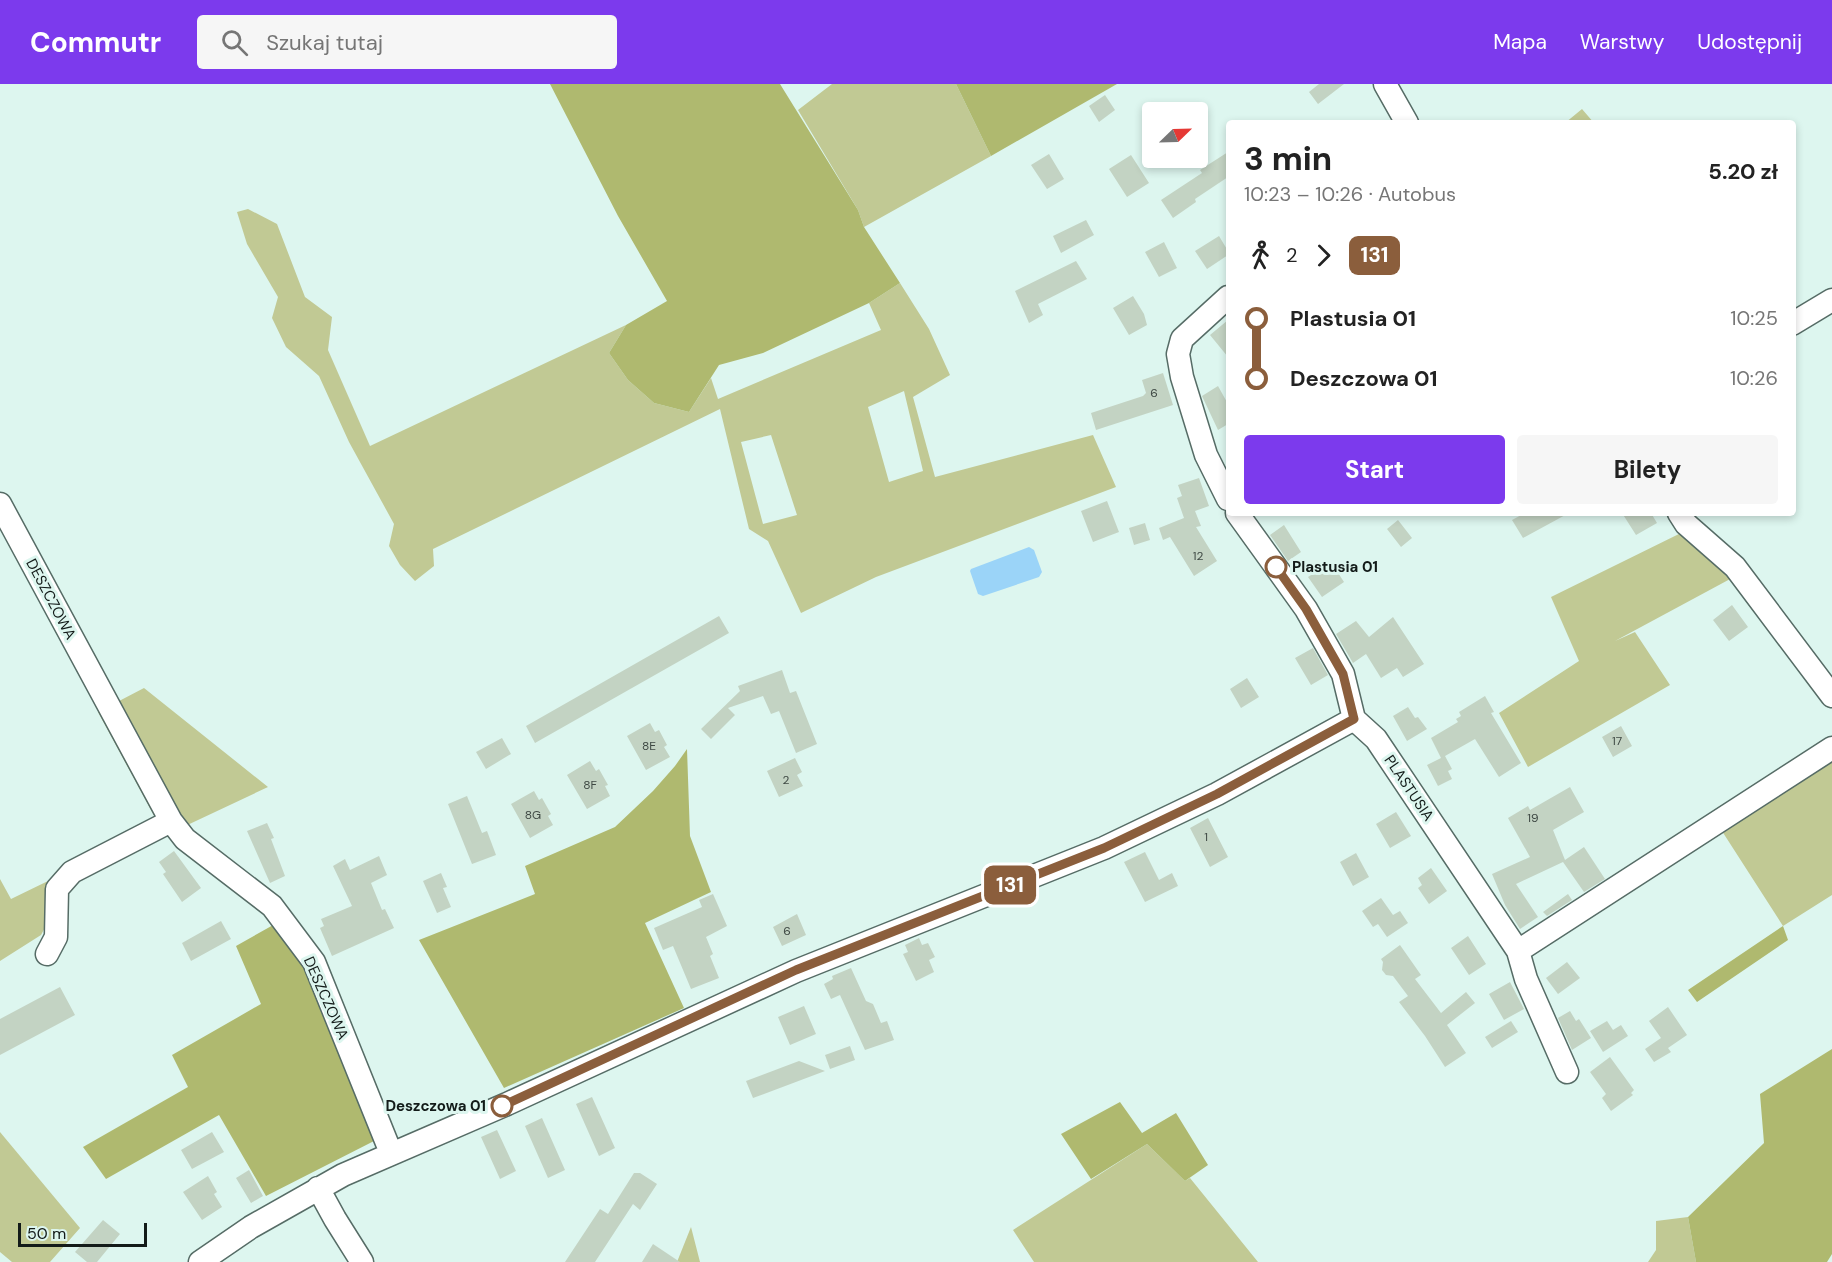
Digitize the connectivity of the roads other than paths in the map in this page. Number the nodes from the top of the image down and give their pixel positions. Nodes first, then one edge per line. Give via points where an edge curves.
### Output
1 (1385, 84) edge
2 (1405, 120) edge
3 (1226, 299) edge
4 (1832, 300) edge
5 (1796, 322) edge
6 (1226, 495) edge
7 (0, 504) edge
8 (1239, 516) edge
9 (1681, 516) edge
10 (1832, 696) edge
11 (1354, 719) junction
12 (1832, 748) edge
13 (171, 821) junction
14 (1518, 951) junction
15 (47, 954) dead end
16 (1567, 1072) dead end
17 (391, 1154) junction
18 (318, 1188) junction
19 (200, 1262) edge
20 (362, 1262) edge

1 - 2 street
3 - 6 street via 1182,339 1178,354 1206,455
4 - 5 street
7 - 13 street, DESZCZOWA
8 - 11 street via 1306,609 1343,674
9 - 10 street via 1735,567
11 - 14 street, PLASTUSIA via 1377,740
11 - 17 street via 1217,794 1104,848 796,970
12 - 14 street
13 - 15 street via 72,872 57,889 56,937
13 - 17 street, DESZCZOWA via 185,839 272,906 314,962
14 - 16 street, PLASTUSIA via 1526,979
17 - 18 street
18 - 19 street
18 - 20 street

